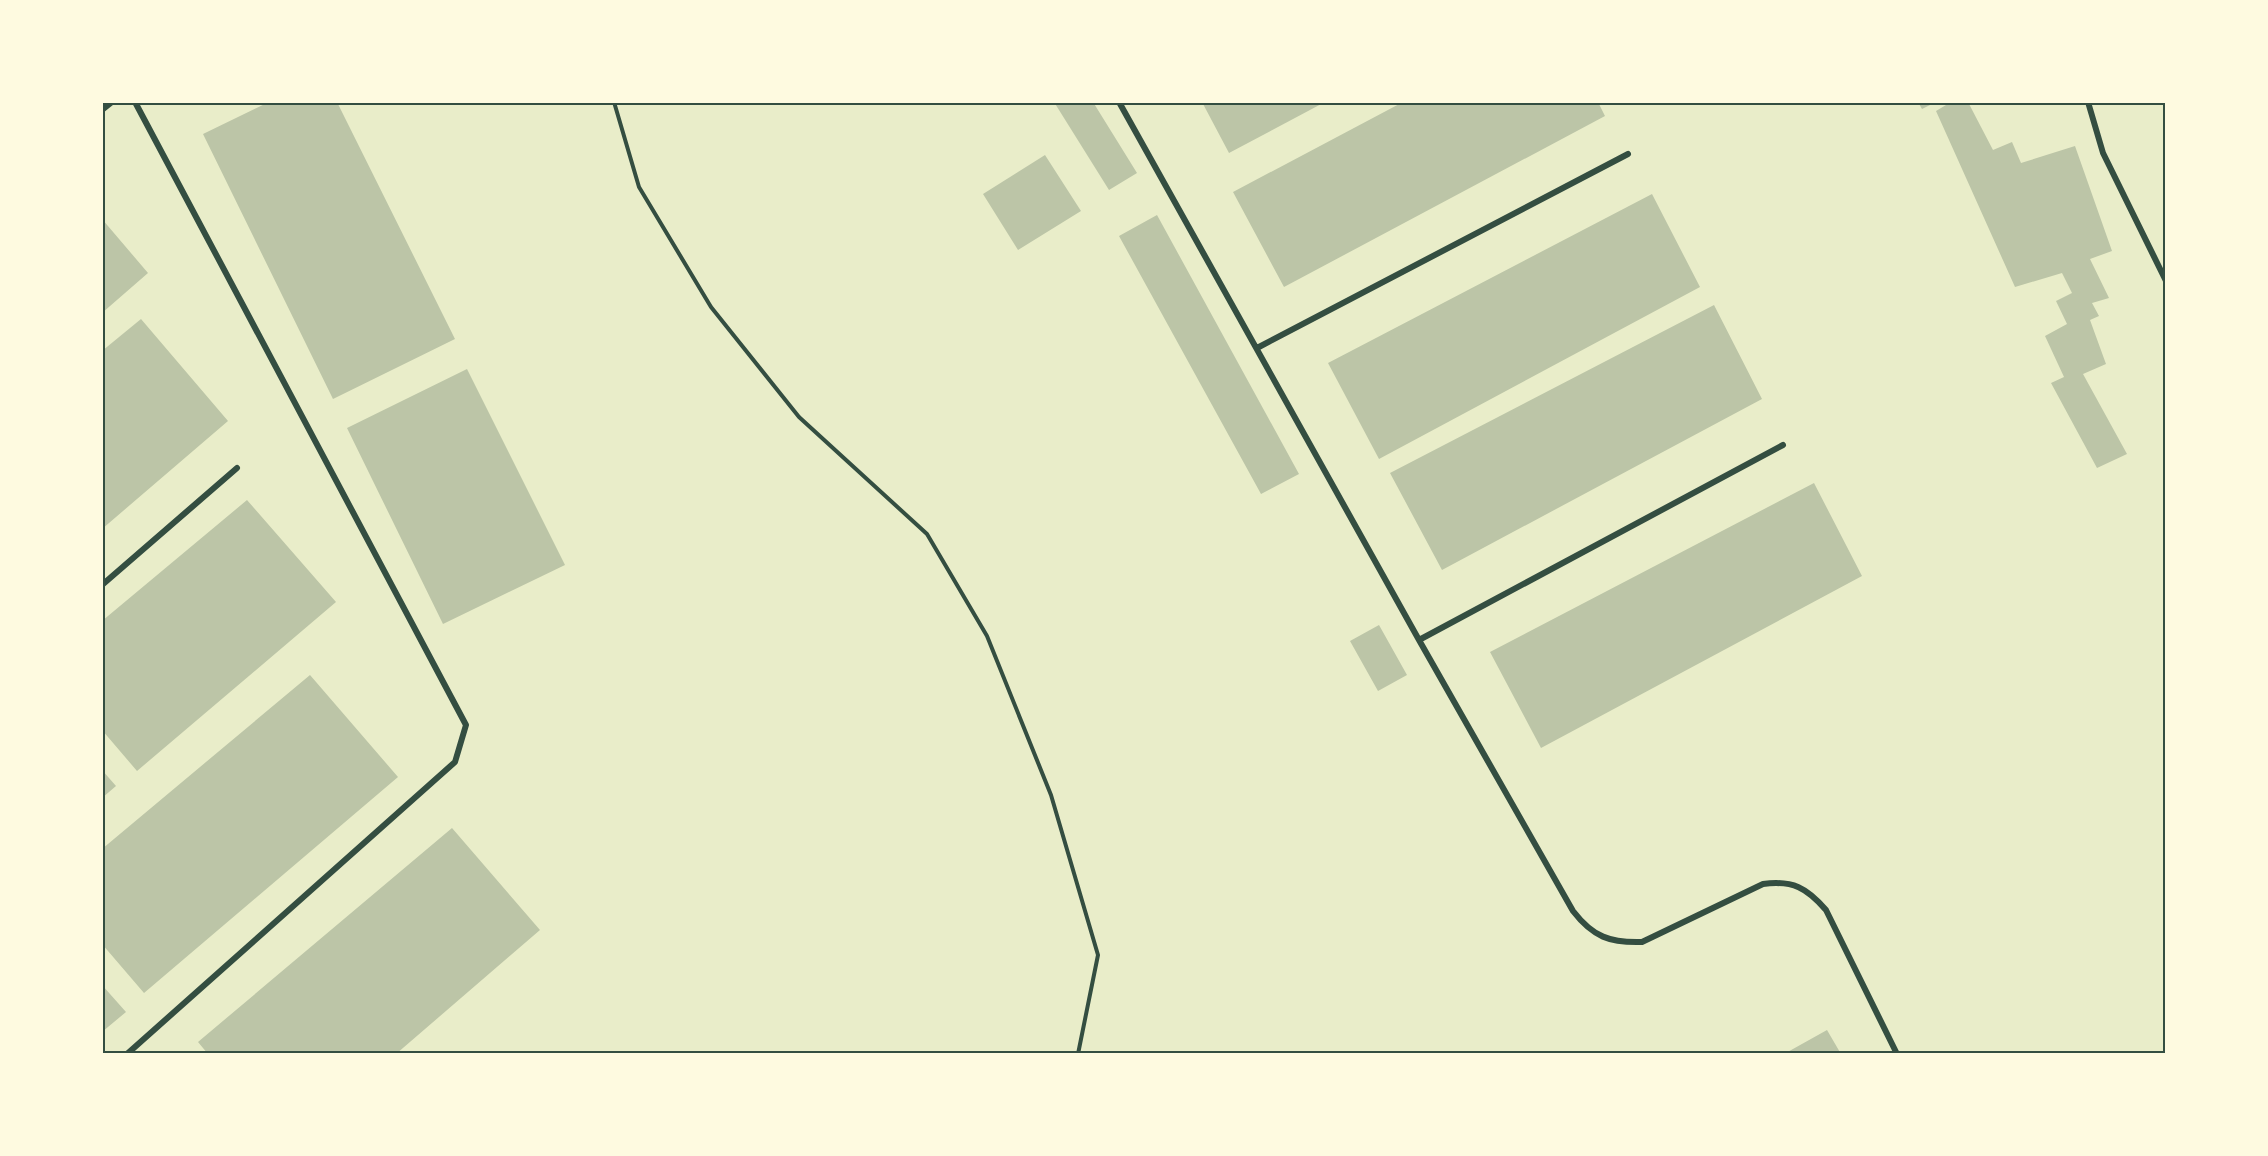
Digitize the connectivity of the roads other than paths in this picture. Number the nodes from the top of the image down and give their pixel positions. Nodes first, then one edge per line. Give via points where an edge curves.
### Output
1 (112, 102) edge
2 (135, 102) edge
3 (1119, 102) edge
4 (2088, 102) edge
5 (102, 110) edge
6 (1629, 154) dead end
7 (2166, 281) edge
8 (1257, 348) junction
9 (1783, 445) dead end
10 (237, 468) dead end
11 (102, 585) edge
12 (1419, 640) junction
13 (127, 1054) edge
14 (1897, 1054) edge

1 - 5 street
2 - 13 street via 466,725 455,762
3 - 8 street
4 - 7 street via 2103,153
6 - 8 street
8 - 12 street
9 - 12 street
10 - 11 street
12 - 14 street via 1585,927 1604,938 1642,942 1763,884 1798,886 1826,910

